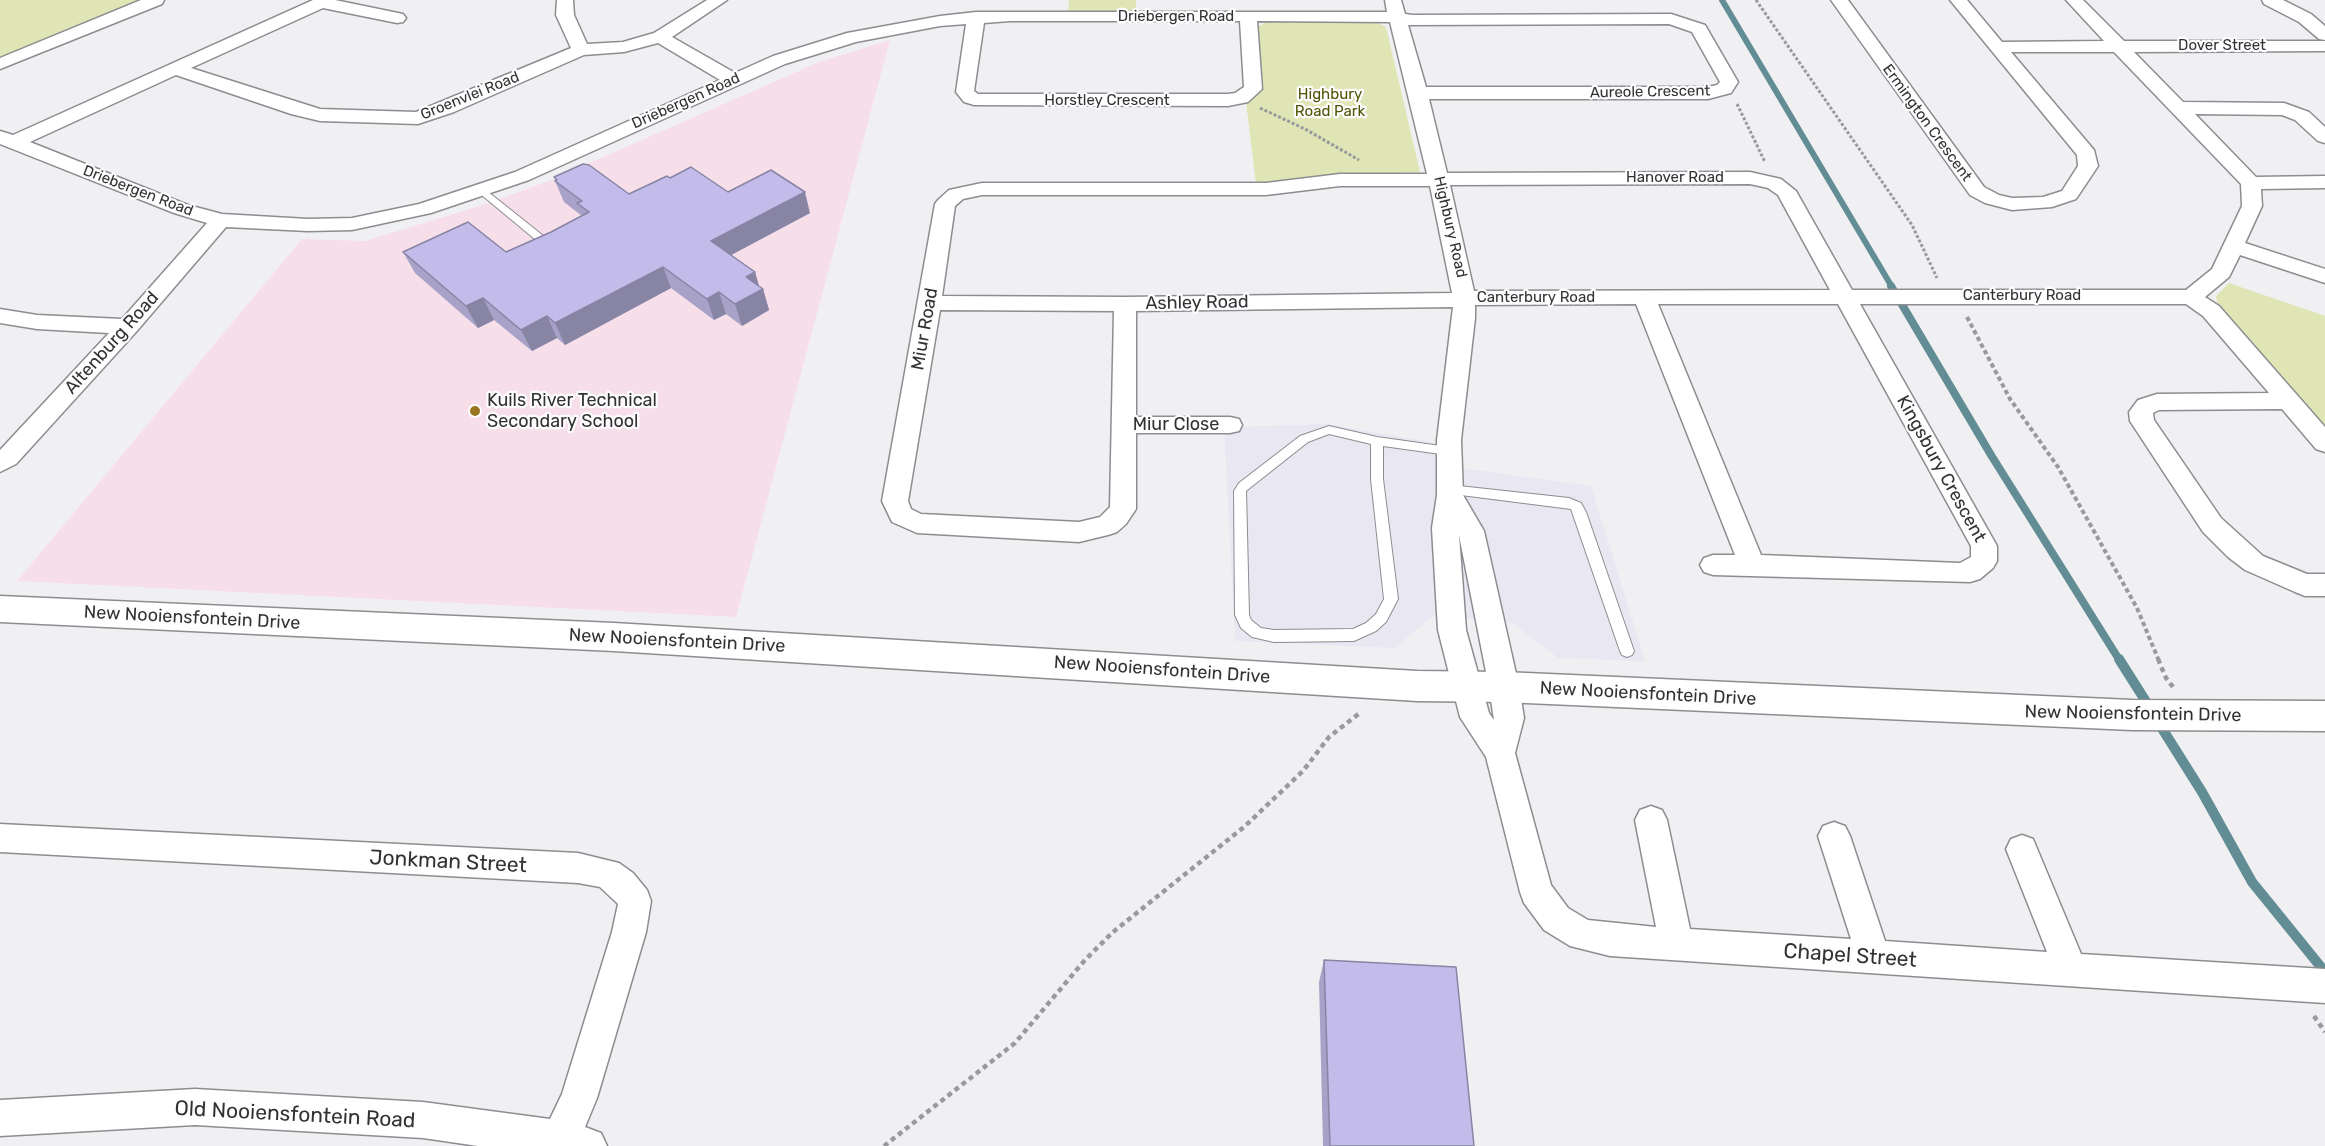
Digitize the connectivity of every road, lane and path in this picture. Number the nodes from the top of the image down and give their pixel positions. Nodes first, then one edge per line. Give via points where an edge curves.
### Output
1 (156, 0) edge
2 (565, 0) edge
3 (719, 0) edge
4 (1756, 0) edge
5 (1839, 0) edge
6 (1958, 0) edge
7 (2074, 0) edge
8 (2270, 0) edge
9 (325, 2) edge
10 (1395, 9) edge
11 (976, 17) junction
12 (397, 18) dead end
13 (1248, 18) junction
14 (2325, 35) edge
15 (660, 37) junction
16 (2119, 46) junction
17 (2325, 46) edge
18 (1998, 47) junction
19 (581, 50) junction
20 (0, 64) edge
21 (176, 69) junction
22 (733, 80) junction
23 (1720, 91) junction
24 (1418, 93) junction
25 (1241, 98) junction
26 (2181, 108) junction
27 (2325, 137) edge
28 (7, 139) edge
29 (1387, 179) junction
30 (1438, 179) junction
31 (1766, 180) junction
32 (2325, 182) edge
33 (2251, 183) junction
34 (482, 190) junction
35 (221, 219) junction
36 (2233, 246) junction
37 (555, 250) edge
38 (2325, 276) edge
39 (1954, 295) junction
40 (2191, 297) junction
41 (1464, 298) junction
42 (1645, 298) junction
43 (1846, 298) junction
44 (930, 303) junction
45 (1125, 304) junction
46 (0, 316) edge
47 (128, 327) junction
48 (2289, 401) junction
49 (1123, 425) junction
50 (1230, 425) dead end
51 (1377, 441) junction
52 (2325, 443) edge
53 (1448, 451) junction
54 (0, 463) edge
55 (1450, 493) junction
56 (1713, 565) dead end
57 (1752, 565) junction
58 (2325, 585) edge
59 (0, 609) edge
60 (1627, 651) dead end
61 (1466, 686) junction
62 (1504, 687) junction
63 (2178, 702) junction
64 (1365, 709) dead end
65 (2325, 716) edge
66 (1500, 753) junction
67 (1651, 820) dead end
68 (1834, 836) dead end
69 (0, 838) edge
70 (2022, 849) dead end
71 (1676, 944) junction
72 (1873, 957) junction
73 (2071, 970) junction
74 (2324, 986) edge
75 (0, 1118) edge
76 (569, 1144) edge
77 (884, 1146) edge

1 - 20 street
2 - 19 street via 565,15
3 - 15 street, Groenvlei Road
4 - 39 path via 1912,225 1937,278
5 - 18 street, Ermington Crescent via 1977,190 2012,204 2063,199 2074,191 2088,166 2087,154
6 - 18 street, Ermington Crescent
7 - 16 street
8 - 14 street via 2299,14
9 - 12 street
9 - 21 street
10 - 13 street, Driebergen Road
10 - 23 street, Aureole Crescent via 1413,20 1682,21 1699,29 1729,82
10 - 24 street, Highbury Road
11 - 13 street, Driebergen Road
11 - 22 street, Driebergen Road via 894,28 823,45
11 - 25 street, Horstley Crescent via 965,92 971,98
13 - 25 street via 1253,89
15 - 19 street, Groenvlei Road via 624,47
15 - 22 street
16 - 17 street, Dover Street
16 - 18 street
16 - 26 street
19 - 21 street, Groenvlei Road via 418,118 320,115
21 - 28 street
22 - 34 street, Driebergen Road via 522,176
23 - 24 street, Aureole Crescent
23 - 31 path via 1736,101 1770,173
24 - 30 street, Highbury Road
25 - 29 path via 1305,129
26 - 27 street via 2284,109 2302,116
26 - 33 street
28 - 35 street, Driebergen Road via 181,209
29 - 30 street, Miur Road
29 - 44 street, Miur Road via 1266,189 965,191 950,197 945,204
30 - 31 street, Hanover Road
30 - 41 street, Highbury Road via 1460,261
31 - 43 street via 1786,191
32 - 33 street
33 - 36 street via 2252,206
34 - 35 street, Driebergen Road via 424,209 352,224
34 - 37 lane
35 - 47 street, Altenburg Road
36 - 38 street
36 - 40 street via 2221,272
39 - 40 street, Canterbury Road
39 - 43 street, Canterbury Road
39 - 63 path via 2010,399 2058,467 2137,608
40 - 48 street via 2211,311
41 - 42 street, Canterbury Road
41 - 45 street, Ashley Road
41 - 53 street, Highbury Road
42 - 43 street, Canterbury Road
42 - 57 street
43 - 57 street, Kingsbury Crescent via 1984,546 1984,561 1970,572 1960,573
44 - 45 street, Ashley Road
44 - 49 street, Miur Road via 895,501 901,515 917,523 1079,532 1108,525 1123,509
45 - 49 street, Miur Road
46 - 47 street
47 - 54 street, Altenburg Road
48 - 52 street
48 - 58 street via 2157,402 2141,412 2142,421 2212,525 2237,550 2254,563 2305,585
49 - 50 street, Miur Close
51 - 51 lane via 1377,479 1391,599 1381,618 1354,634 1257,633 1242,615 1243,486 1311,435 1329,430
51 - 53 lane
53 - 55 street, Highbury Road
55 - 60 lane via 1576,506
55 - 61 street, Highbury Road via 1445,528 1452,630
55 - 62 street, Highbury Road via 1471,531
56 - 57 street, Kingsbury Crescent
59 - 61 street, New Nooiensfontein Drive via 637,639
61 - 62 street, New Nooiensfontein Drive
61 - 66 street, Chapel Street via 1475,717
62 - 63 street, New Nooiensfontein Drive via 2132,716
62 - 66 street, Chapel Street via 1509,718
63 - 65 street, New Nooiensfontein Drive
64 - 77 path via 1329,737 1303,771 1244,826 1113,932 1015,1043
66 - 71 street, Chapel Street via 1536,892 1556,919 1582,935
67 - 71 street
68 - 72 street
69 - 76 street, Jonkman Street via 578,868 608,873 634,901 629,932
70 - 73 street
71 - 72 street, Chapel Street
72 - 73 street, Chapel Street
73 - 74 street, Chapel Street
75 - 76 street, Old Nooiensfontein Road via 195,1107 423,1120

